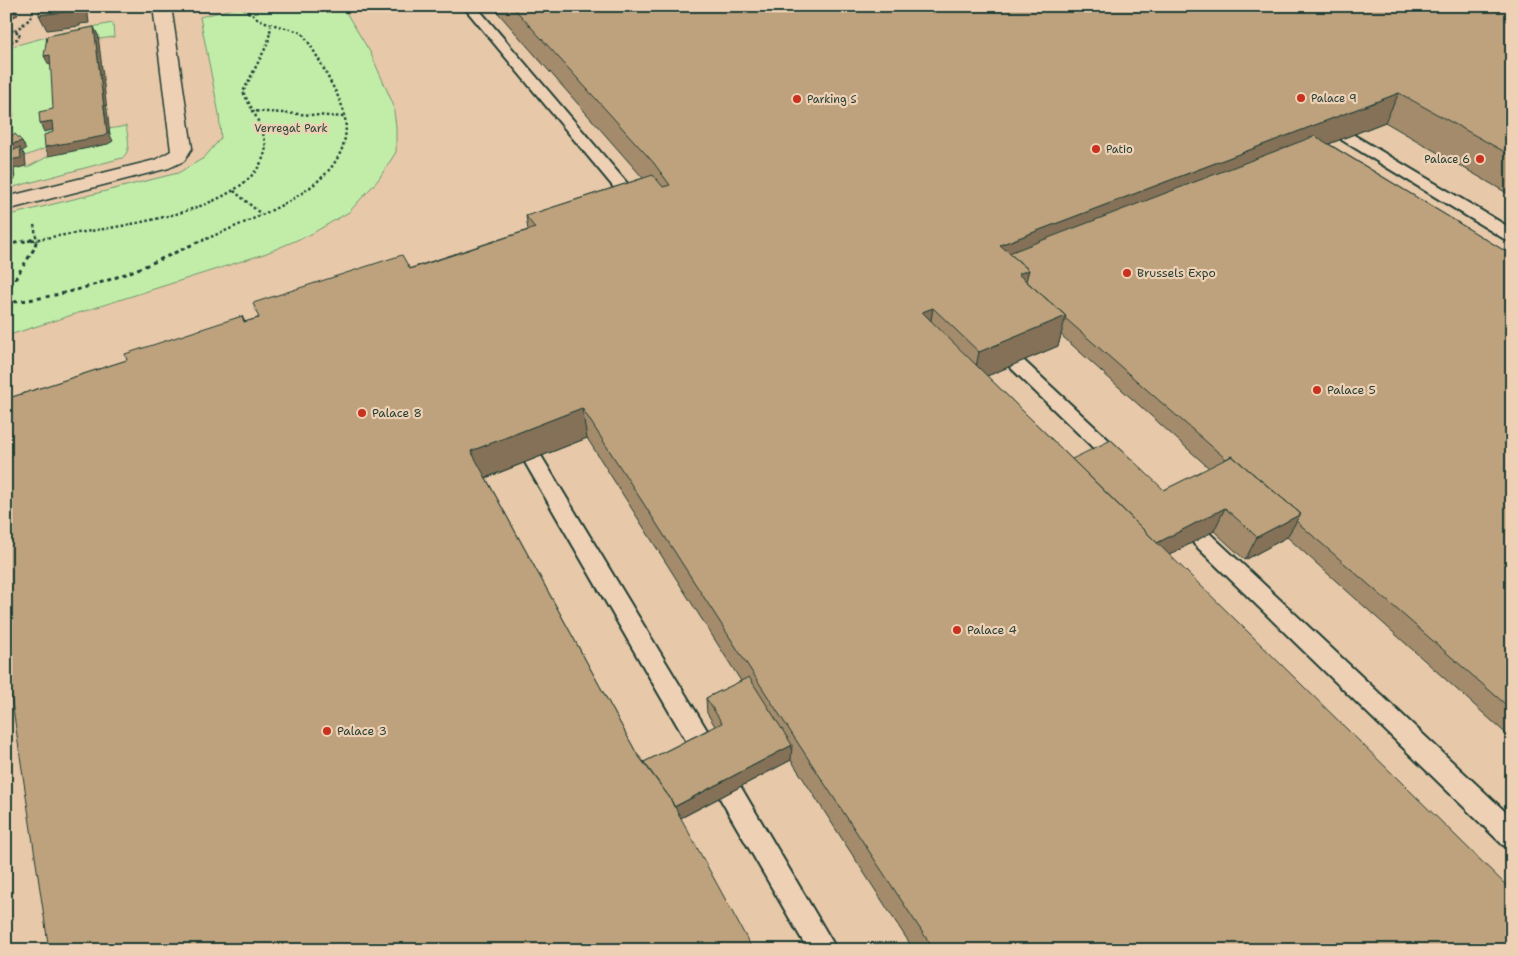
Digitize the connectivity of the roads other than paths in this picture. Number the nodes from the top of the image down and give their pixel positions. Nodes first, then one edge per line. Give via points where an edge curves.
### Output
1 (162, 6) edge
2 (469, 6) edge
3 (1347, 137) edge
4 (6, 204) edge
5 (613, 206) edge
6 (1512, 236) edge
7 (1016, 363) edge
8 (534, 459) edge
9 (1132, 473) edge
10 (1201, 538) edge
11 (704, 748) edge
12 (730, 792) edge
13 (1512, 836) edge
14 (823, 950) edge

1 - 4 street via 182,148 180,153 170,161
2 - 5 lane via 639,197
3 - 6 lane
7 - 9 lane
8 - 11 lane
10 - 13 lane
12 - 14 lane

